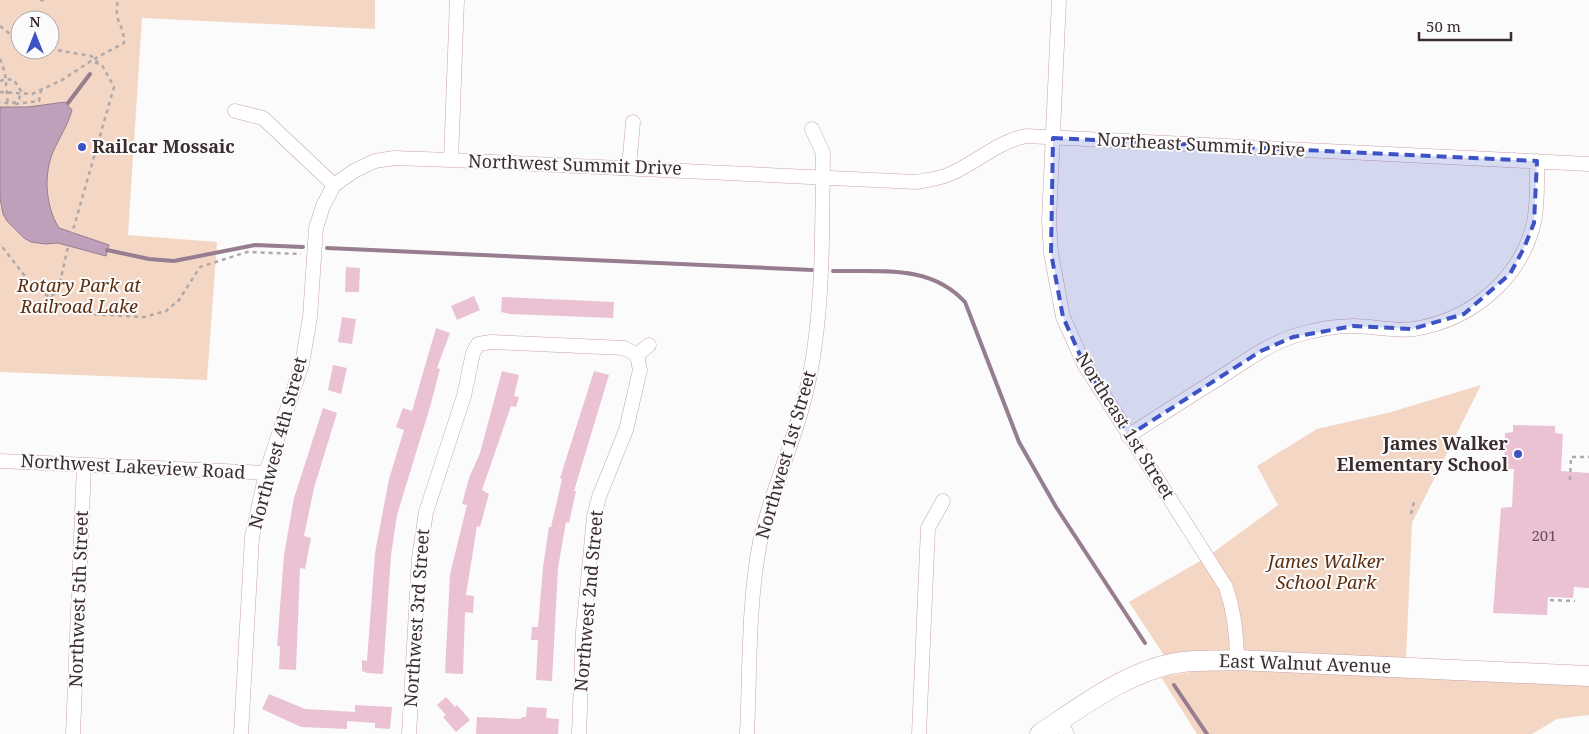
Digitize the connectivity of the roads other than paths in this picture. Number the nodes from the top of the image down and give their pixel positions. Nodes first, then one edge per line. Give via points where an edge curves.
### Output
1 (457, 0) edge
2 (1059, 0) edge
3 (235, 111) dead end
4 (633, 122) dead end
5 (812, 129) dead end
6 (1052, 138) junction
7 (451, 160) junction
8 (1537, 161) junction
9 (1589, 164) edge
10 (630, 167) junction
11 (823, 177) junction
12 (334, 185) junction
13 (649, 346) dead end
14 (637, 355) junction
15 (1128, 436) junction
16 (0, 461) edge
17 (84, 465) junction
18 (266, 473) junction
19 (943, 501) dead end
20 (1237, 660) junction
21 (1589, 676) edge
22 (1063, 728) edge
23 (73, 734) edge
24 (241, 734) edge
25 (409, 734) edge
26 (579, 734) edge
27 (747, 734) edge
28 (919, 734) edge
29 (1040, 734) edge

1 - 7 street
2 - 6 street, Northeast 1st Street
3 - 12 street via 263,118
4 - 10 street
5 - 11 street, Northwest 1st Street via 823,153
6 - 8 street, Northeast Summit Drive
6 - 11 street, Northeast Summit Drive via 1026,136 1009,140 951,173 916,182
6 - 15 street, Northeast 1st Street via 1049,221 1051,253 1063,317 1084,364
7 - 10 street, Northwest Summit Drive
7 - 12 street, Northwest Summit Drive via 394,158 375,162
8 - 9 street, Northeast Summit Drive
8 - 15 street via 1534,223 1524,248 1510,274 1464,314 1412,329 1352,326 1327,328 1293,337 1261,351
10 - 11 street, Northwest Summit Drive
11 - 27 street, Northwest 1st Street via 818,317 810,378 760,541 754,589
12 - 18 street, Northwest 4th Street via 316,228 310,317 302,364
13 - 14 street
14 - 25 street, Northwest 3rd Street via 624,348 478,344 422,534
14 - 26 street, Northwest 2nd Street via 640,370 626,430 594,517 583,632
15 - 20 street, Northeast 1st Street via 1226,587 1237,631
16 - 17 street, Northwest Lakeview Road
17 - 18 street, Northwest Lakeview Road
17 - 23 street, Northwest 5th Street
18 - 24 street, Northwest 4th Street via 249,565
19 - 28 street via 928,528
20 - 21 street, East Walnut Avenue
20 - 22 street, East Walnut Avenue via 1182,662 1149,671 1120,684
22 - 29 street, East Walnut Avenue

